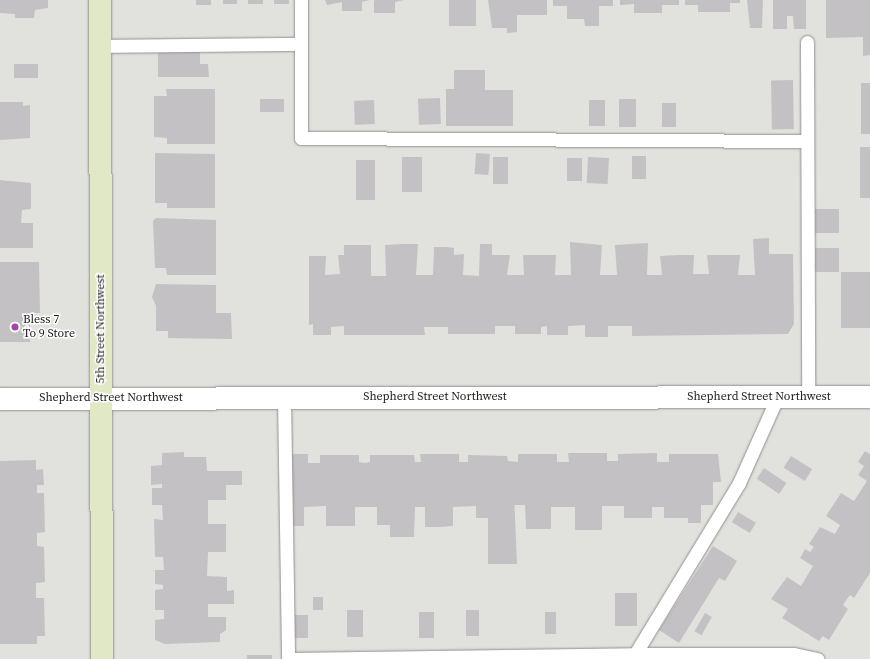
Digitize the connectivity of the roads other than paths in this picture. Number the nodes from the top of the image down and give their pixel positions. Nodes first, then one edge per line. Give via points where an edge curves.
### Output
1 (100, 0) edge
2 (302, 0) edge
3 (807, 42) dead end
4 (301, 44) junction
5 (100, 46) junction
6 (808, 141) junction
7 (778, 396) junction
8 (808, 397) junction
9 (101, 398) junction
10 (284, 398) junction
11 (870, 398) edge
12 (0, 399) edge
13 (635, 654) junction
14 (288, 658) edge
15 (102, 659) edge
16 (817, 659) edge

1 - 5 street, 5th Street Northwest
2 - 4 lane
3 - 6 lane
4 - 5 lane
4 - 6 lane via 300,138
5 - 9 street, 5th Street Northwest
6 - 8 lane
7 - 8 street, Shepherd Street Northwest
7 - 10 street, Shepherd Street Northwest
7 - 13 lane via 739,483
8 - 11 street, Shepherd Street Northwest
9 - 10 street, Shepherd Street Northwest
9 - 12 street, Shepherd Street Northwest
9 - 15 street, 5th Street Northwest
10 - 14 lane
13 - 14 lane
13 - 16 lane via 794,654

